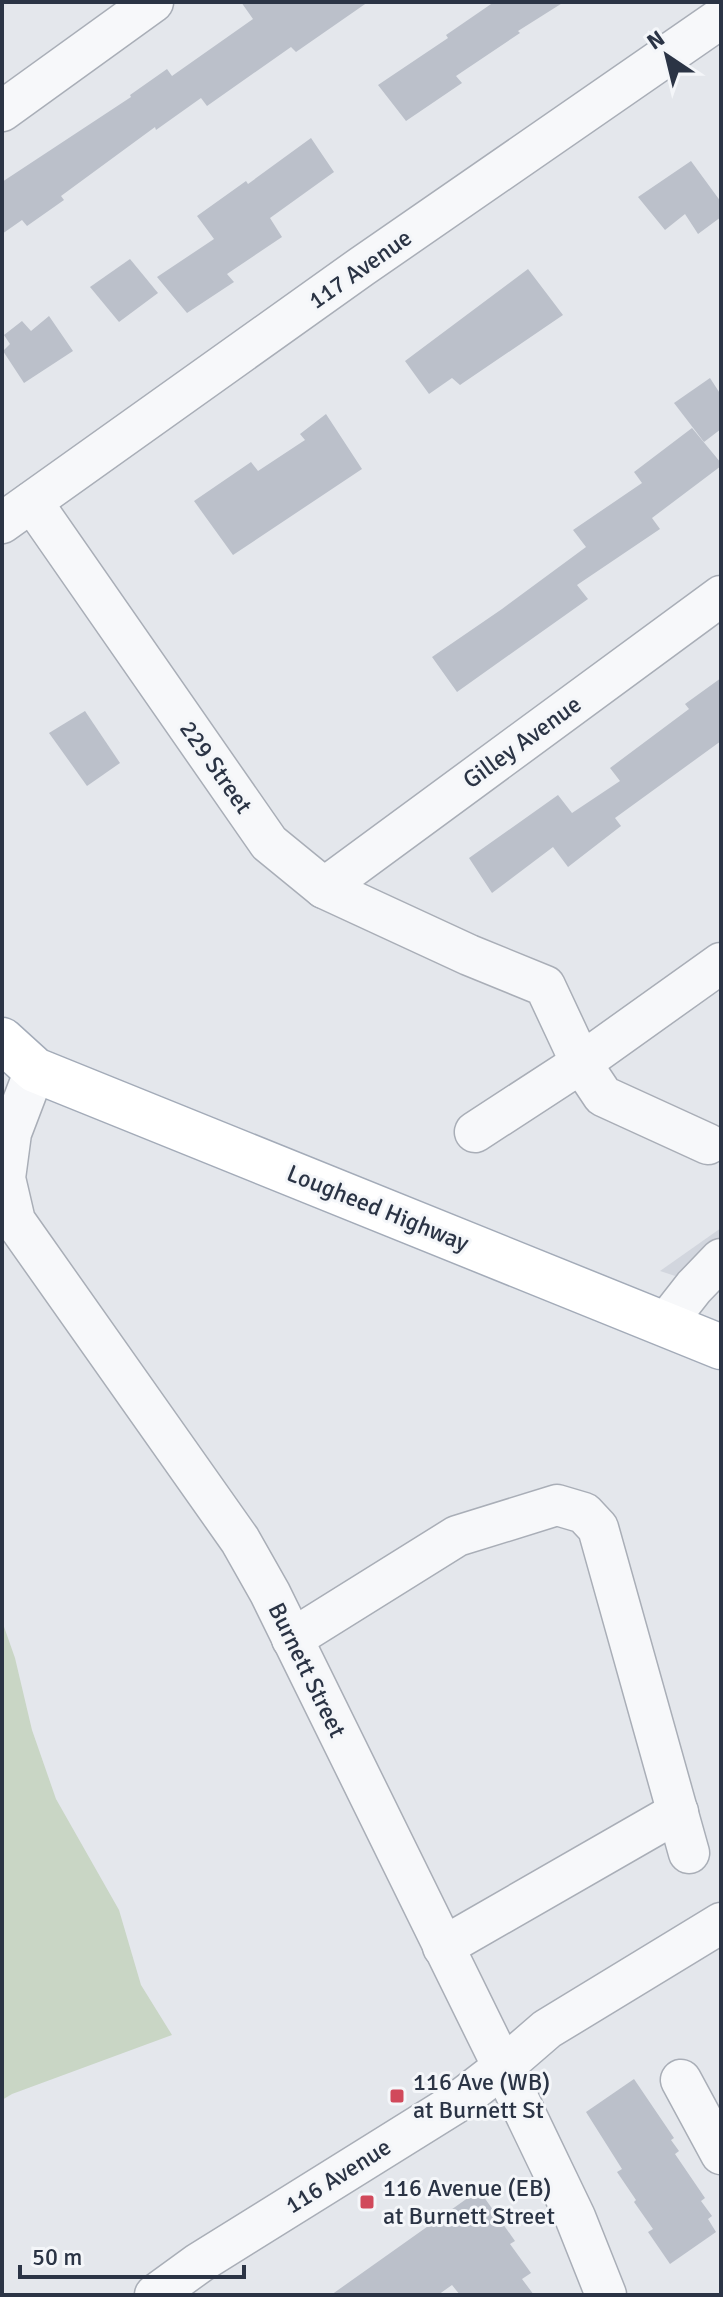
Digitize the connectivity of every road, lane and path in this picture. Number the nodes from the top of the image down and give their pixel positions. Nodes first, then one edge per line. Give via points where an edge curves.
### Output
1 (138, 6) edge
2 (721, 18) edge
3 (2, 111) edge
4 (17, 513) edge
5 (721, 596) edge
6 (324, 888) junction
7 (721, 963) edge
8 (2, 1040) edge
9 (581, 1063) junction
10 (18, 1069) edge
11 (475, 1132) dead end
12 (708, 1144) dead end
13 (721, 1259) edge
14 (665, 1324) junction
15 (721, 1347) edge
16 (292, 1639) junction
17 (678, 1812) junction
18 (689, 1853) dead end
19 (721, 1923) edge
20 (443, 1947) junction
21 (503, 2067) junction
22 (681, 2080) dead end
23 (715, 2127) edge
24 (155, 2295) edge
25 (606, 2295) edge

1 - 3 street
2 - 4 street, 117 Avenue
4 - 6 street, 229 Street via 269,843
5 - 6 street, Gilley Avenue
6 - 9 street, 229 Street via 545,986
7 - 9 street
8 - 10 main road, Lougheed Highway
9 - 11 street
9 - 12 street, 229 Street via 603,1096
10 - 14 main road, Lougheed Highway
10 - 16 street, Burnett Street via 5,1178 15,1221 240,1540
13 - 14 street
14 - 15 main road, Lougheed Highway
16 - 17 street via 457,1536 557,1505 584,1513 598,1528
16 - 20 street, Burnett Street
17 - 18 street
17 - 20 street
19 - 21 street, 116 Avenue via 547,2029
20 - 21 street, Burnett Street
21 - 24 street, 116 Avenue via 459,2101
21 - 25 street, Burnett Street
22 - 23 street

